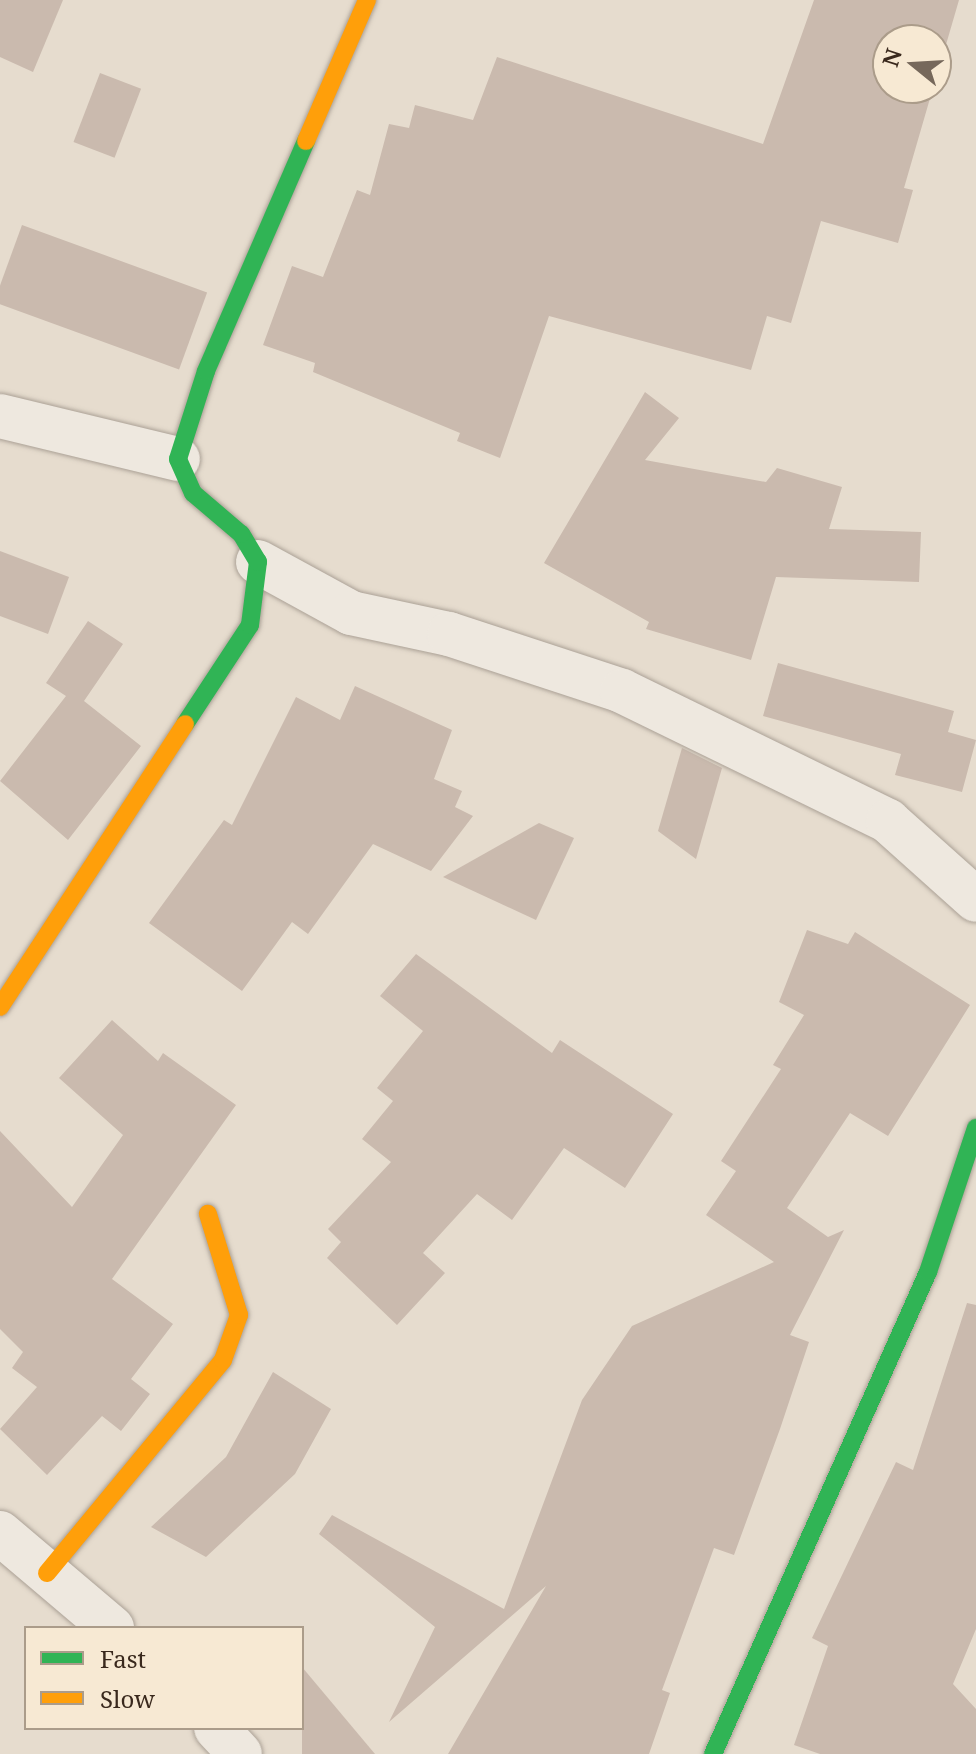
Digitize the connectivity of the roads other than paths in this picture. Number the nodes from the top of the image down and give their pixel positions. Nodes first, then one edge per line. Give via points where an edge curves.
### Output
1 (367, 0) edge
2 (0, 416) edge
3 (178, 459) junction
4 (258, 562) junction
5 (976, 900) edge
6 (0, 1007) edge
7 (976, 1128) edge
8 (208, 1214) dead end
9 (0, 1533) edge
10 (47, 1573) junction
11 (110, 1626) edge
12 (218, 1730) edge
13 (240, 1754) edge
14 (713, 1754) edge

1 - 3 street via 206,371
2 - 3 street
3 - 4 street via 193,493 241,534
4 - 5 street via 351,613 449,634 622,691 888,821
4 - 6 street via 250,625
7 - 14 street via 928,1272
8 - 10 street via 239,1315 223,1360
9 - 10 street
10 - 11 street
12 - 13 street

